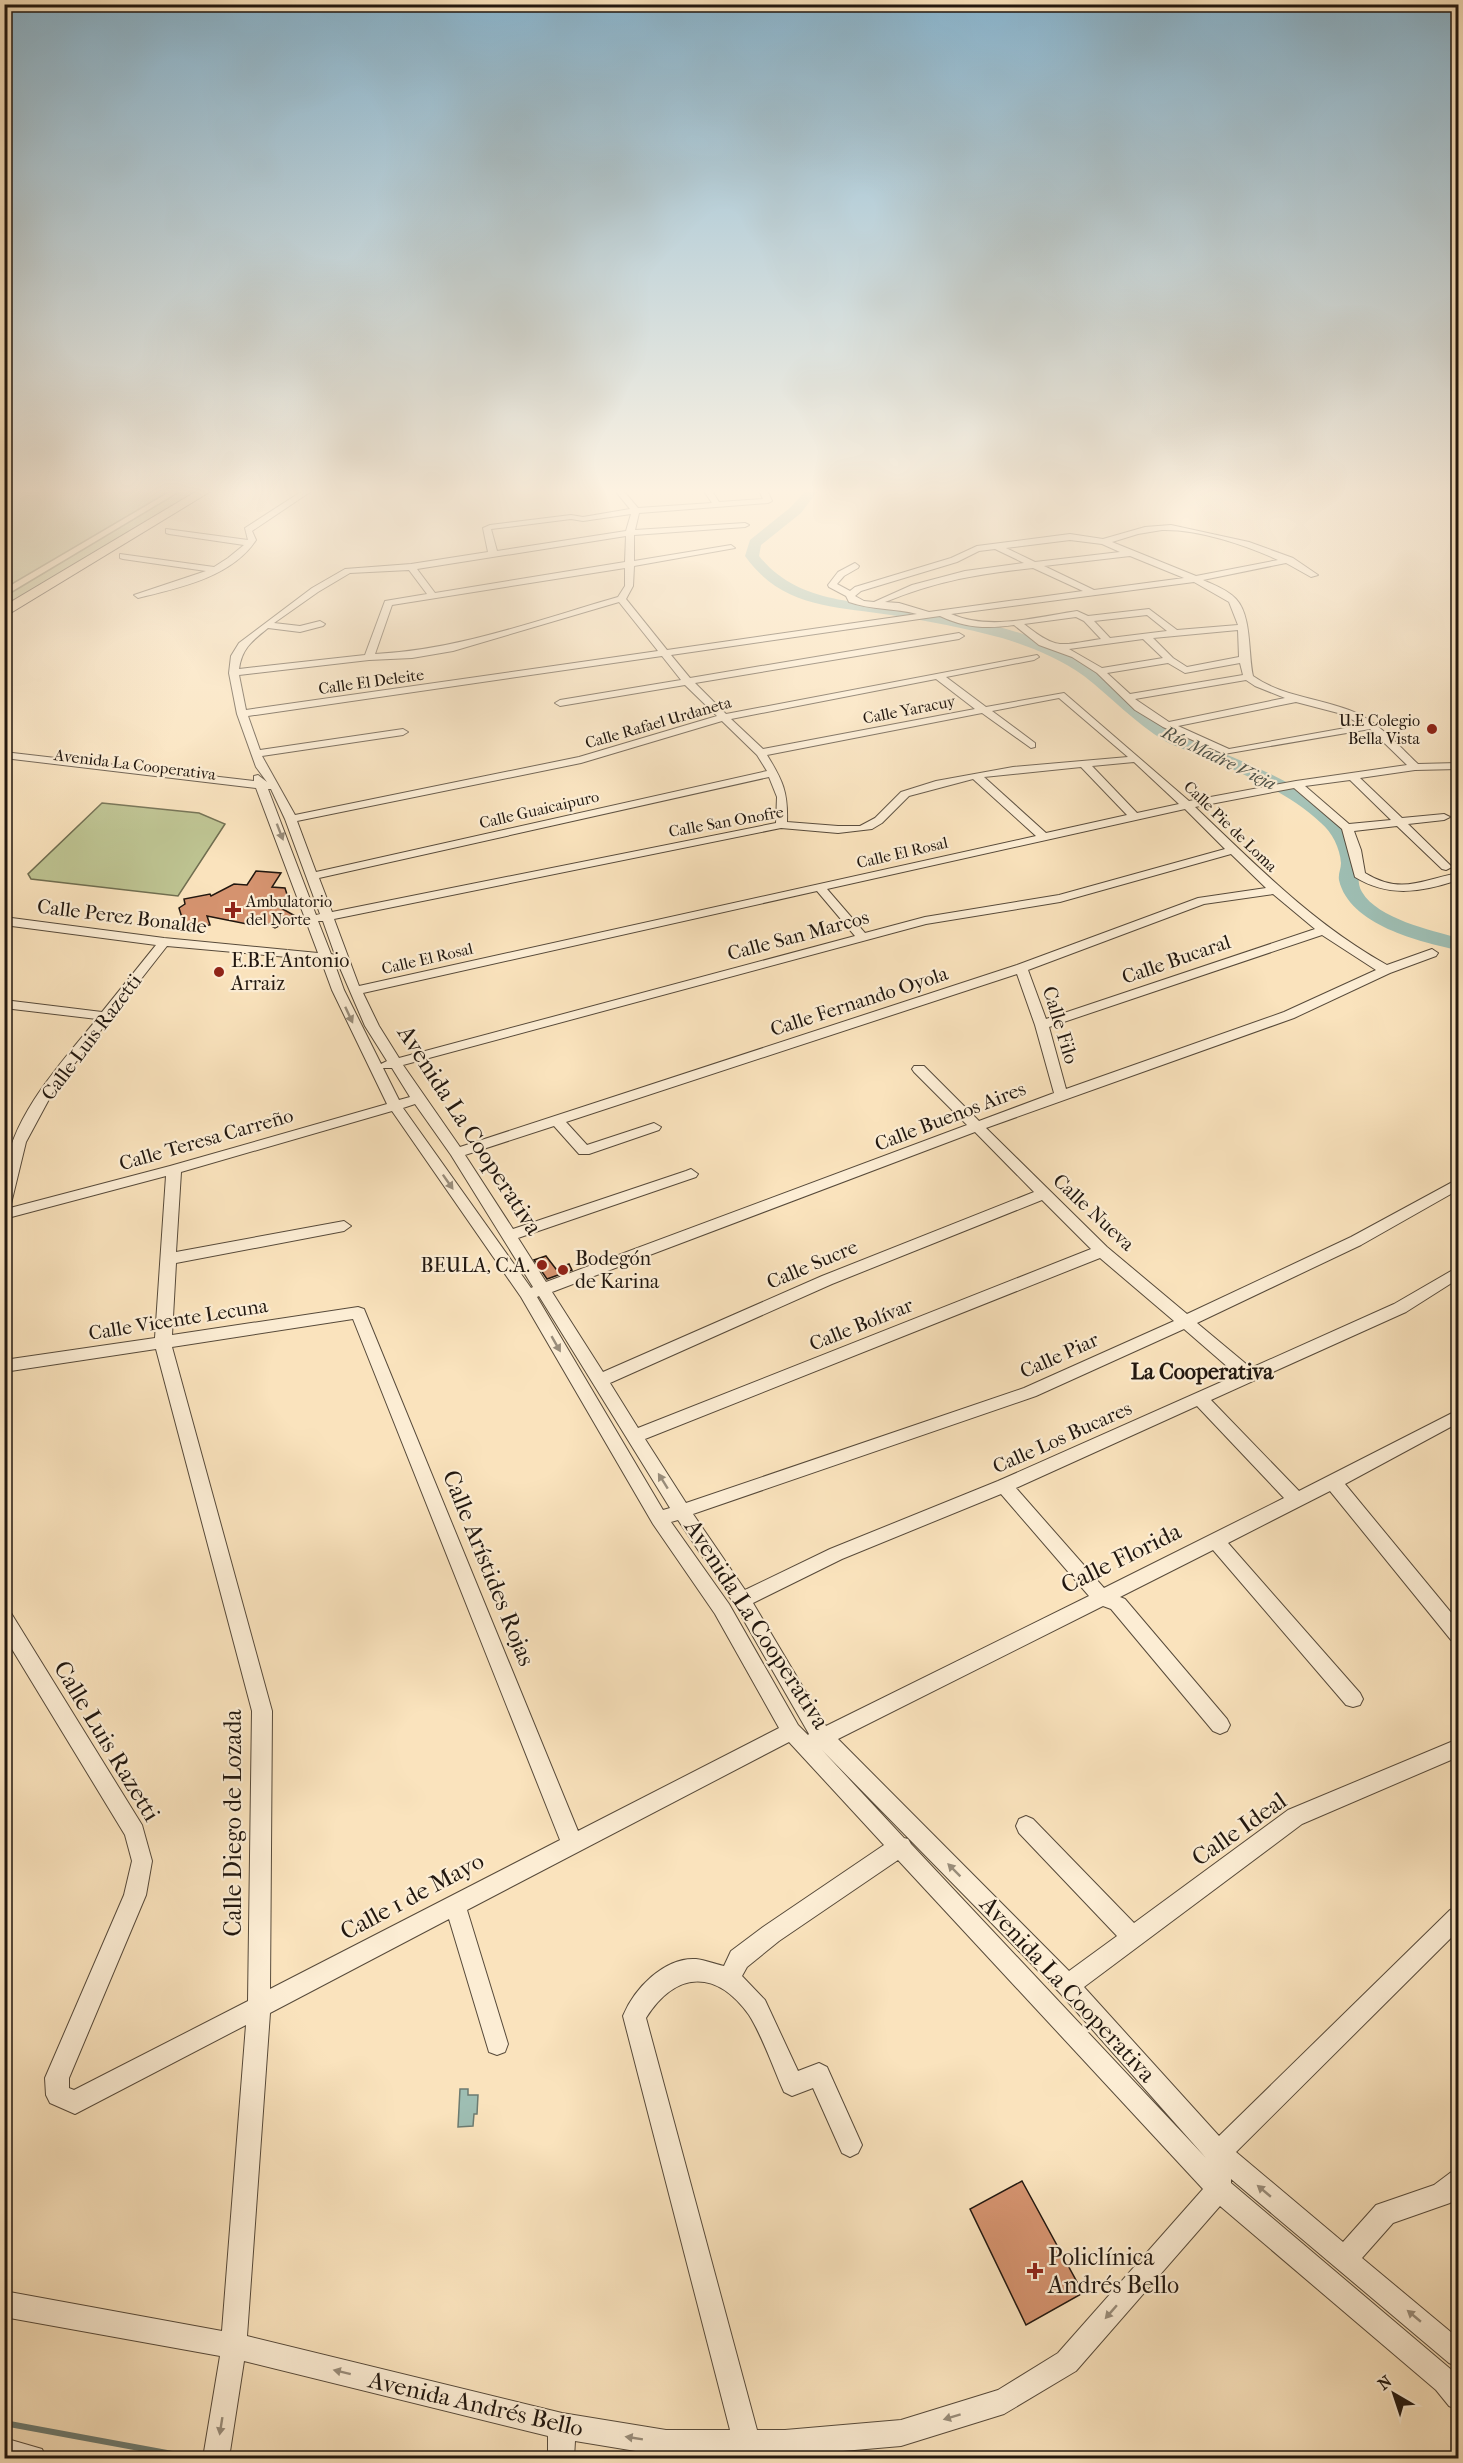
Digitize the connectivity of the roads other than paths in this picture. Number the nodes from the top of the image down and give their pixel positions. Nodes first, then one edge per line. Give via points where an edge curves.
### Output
1 (21, 603) edge
2 (297, 603) edge
3 (388, 603) edge
4 (607, 603) edge
5 (624, 603) edge
6 (875, 603) edge
7 (1012, 603) edge
8 (1234, 603) edge
9 (4, 613) edge
10 (933, 614) junction
11 (1087, 619) junction
12 (1016, 622) junction
13 (320, 624) dead end
14 (266, 625) junction
15 (1243, 627) junction
16 (1175, 633) junction
17 (959, 636) dead end
18 (1145, 636) junction
19 (1108, 641) junction
20 (1059, 648) junction
21 (665, 654) junction
22 (369, 657) junction
23 (1034, 657) dead end
24 (1244, 659) junction
25 (1170, 660) junction
26 (1100, 671) junction
27 (234, 673) junction
28 (938, 676) junction
29 (1248, 676) junction
30 (688, 682) junction
31 (1061, 695) joint
32 (1129, 697) junction
33 (1296, 699) junction
34 (560, 703) dead end
35 (983, 710) junction
36 (242, 714) junction
37 (724, 717) junction
38 (1167, 725) junction
39 (1372, 726) junction
40 (403, 732) dead end
41 (1031, 745) dead end
42 (4, 748) edge
43 (761, 753) junction
44 (4, 755) edge
45 (1136, 759) junction
46 (1084, 764) junction
47 (1458, 766) edge
48 (1415, 767) junction
49 (773, 773) junction
50 (264, 775) junction
51 (976, 776) junction
52 (1352, 776) junction
53 (1286, 786) junction
54 (1188, 805) junction
55 (1135, 817) junction
56 (1444, 817) dead end
57 (291, 819) junction
58 (1400, 823) junction
59 (781, 825) junction
60 (1347, 828) junction
61 (1044, 837) junction
62 (1233, 850) junction
63 (1446, 867) dead end
64 (313, 876) junction
65 (1458, 876) edge
66 (819, 887) junction
67 (1274, 890) junction
68 (320, 918) junction
69 (4, 921) edge
70 (1322, 931) junction
71 (863, 938) junction
72 (164, 942) junction
73 (1432, 953) dead end
74 (335, 958) junction
75 (1021, 968) junction
76 (1386, 970) junction
77 (355, 991) junction
78 (4, 1004) edge
79 (106, 1016) junction
80 (1042, 1024) junction
81 (395, 1062) junction
82 (376, 1068) junction
83 (919, 1069) dead end
84 (1061, 1095) junction
85 (418, 1099) junction
86 (394, 1106) junction
87 (556, 1121) junction
88 (654, 1127) dead end
89 (975, 1127) junction
90 (457, 1153) junction
91 (174, 1169) junction
92 (691, 1174) dead end
93 (1458, 1184) edge
94 (1043, 1194) junction
95 (4, 1205) edge
96 (4, 1214) edge
97 (344, 1226) dead end
98 (509, 1236) junction
99 (1102, 1251) junction
100 (168, 1259) junction
101 (1458, 1272) edge
102 (535, 1292) junction
103 (358, 1313) joint
104 (1187, 1321) junction
105 (163, 1344) junction
106 (4, 1366) edge
107 (1249, 1376) junction
108 (601, 1380) junction
109 (1200, 1399) junction
110 (1458, 1416) edge
111 (635, 1436) junction
112 (1333, 1482) junction
113 (1004, 1486) junction
114 (1296, 1499) junction
115 (682, 1512) junction
116 (659, 1520) junction
117 (1215, 1540) junction
118 (1101, 1597) junction
119 (742, 1600) junction
120 (4, 1619) edge
121 (1458, 1634) edge
122 (1353, 1699) dead end
123 (1220, 1725) dead end
124 (806, 1738) junction
125 (1458, 1748) edge
126 (1026, 1826) dead end
127 (572, 1843) junction
128 (901, 1846) junction
129 (455, 1904) junction
130 (1458, 1917) edge
131 (1132, 1938) junction
132 (729, 1978) junction
133 (1068, 1985) junction
134 (260, 2006) junction
135 (497, 2044) dead end
136 (58, 2095) joint
137 (850, 2145) dead end
138 (1218, 2153) junction
139 (1458, 2181) edge
140 (1219, 2189) junction
141 (1345, 2258) junction
142 (4, 2304) edge
143 (234, 2346) junction
144 (1458, 2354) edge
145 (1458, 2397) edge
146 (562, 2426) junction
147 (747, 2443) junction
148 (4, 2451) edge
149 (33, 2458) edge
150 (216, 2458) edge
151 (561, 2458) edge

1 - 9 main road
2 - 14 street
3 - 22 street
4 - 22 street via 453,648
5 - 21 street
6 - 10 street
7 - 10 street, Calle El Deleite
8 - 15 street
10 - 12 street via 974,625
10 - 21 street, Calle El Deleite
11 - 12 street via 1075,614
11 - 16 street via 1149,612
11 - 19 street
12 - 20 street via 1032,637
13 - 14 street via 300,629
14 - 27 street via 242,645
15 - 16 street
15 - 24 street
16 - 18 street
17 - 30 street
18 - 19 street
18 - 25 street
19 - 20 street
20 - 26 street
21 - 30 street
21 - 36 street, Calle El Deleite
22 - 27 street
23 - 28 street, Calle Rafael Urdaneta
24 - 25 street via 1185,669
24 - 29 street
25 - 26 street
26 - 32 street
27 - 36 street, Avenida La Cooperativa
28 - 35 street
28 - 37 street, Calle Rafael Urdaneta
29 - 32 street
29 - 33 street
30 - 34 street
30 - 37 street
31 - 35 street, Calle Yaracuy
31 - 45 street, Calle Pie de Loma
32 - 38 street
33 - 38 street
33 - 39 street via 1346,712
35 - 41 street
35 - 43 street, Calle Yaracuy
36 - 50 street, Avenida La Cooperativa
37 - 43 street
37 - 57 street, Calle Rafael Urdaneta via 581,760
38 - 39 street via 1228,752
39 - 48 street
40 - 50 street
42 - 50 street, Avenida La Cooperativa
43 - 49 street
44 - 50 street, Avenida La Cooperativa
45 - 46 street, Calle San Onofre
45 - 54 street, Calle Pie de Loma
46 - 51 street, Calle San Onofre
46 - 55 street
47 - 48 street, Calle El Rosal
48 - 52 street, Calle El Rosal
49 - 59 street via 782,796
49 - 64 street, Calle Guaicaipuro
50 - 57 street, Avenida La Cooperativa
50 -> 68 street, Avenida La Cooperativa
51 - 59 street, Calle San Onofre via 905,794 867,828
51 - 61 street
52 - 53 street, Calle El Rosal
52 - 58 street
53 - 54 street, Calle El Rosal
53 - 60 street
54 - 55 street, Calle El Rosal
54 - 62 street, Calle Pie de Loma
55 - 61 street, Calle El Rosal
56 - 58 street
57 - 64 street, Avenida La Cooperativa
58 - 60 street
58 - 63 street
59 - 68 street, Calle San Onofre
60 - 65 street via 1359,875 1367,881 1384,888 1407,889 1425,888
61 - 66 street, Calle El Rosal
62 - 67 street, Calle Pie de Loma
62 - 71 street, Calle San Marcos via 1060,898 925,921
64 - 68 street, Avenida La Cooperativa
66 - 71 street
66 - 77 street, Calle El Rosal
67 - 70 street, Calle Pie de Loma
67 - 75 street, Calle Fernando Oyola via 1202,902
68 - 74 street, Avenida La Cooperativa
69 - 72 street, Calle Perez Bonalde
70 - 76 street, Calle Pie de Loma
70 - 80 street, Calle Bucaral
71 - 81 street, Calle San Marcos
72 - 74 street, Calle Perez Bonalde
72 - 79 street, Calle Luis Razetti
73 - 76 street, Calle Buenos Aires
74 - 77 street, Avenida La Cooperativa
74 -> 82 street, Avenida La Cooperativa via 338,990
75 - 80 street, Calle Filo
75 - 87 street, Calle Fernando Oyola
76 - 84 street, Calle Buenos Aires via 1289,1015
77 - 81 street, Avenida La Cooperativa
78 - 79 street
79 - 95 street, Calle Luis Razetti via 48,1089 19,1142
80 - 84 street, Calle Filo
81 - 82 street, Calle San Marcos
81 - 85 street, Avenida La Cooperativa
82 - 86 street, Avenida La Cooperativa
83 - 89 street, Calle Nueva
84 - 89 street, Calle Buenos Aires
85 - 86 street, Calle Teresa Carreño
85 - 90 street, Avenida La Cooperativa
86 - 91 street, Calle Teresa Carreño
86 -> 102 street, Avenida La Cooperativa
87 - 88 street via 584,1151
87 - 90 street, Calle Fernando Oyola
89 - 94 street, Calle Nueva
89 - 102 street, Calle Buenos Aires
90 - 98 street, Avenida La Cooperativa
91 - 96 street, Calle Teresa Carreño
91 - 100 street, Calle Diego de Lozada
92 - 98 street
93 - 104 street, Calle Piar via 1356,1241
94 - 99 street, Calle Nueva
94 - 108 street, Calle Sucre via 827,1280
97 - 100 street
98 - 102 street, Avenida La Cooperativa
99 - 104 street, Calle Nueva
99 - 111 street, Calle Bolívar
100 - 105 street, Calle Diego de Lozada
101 - 107 street, Calle Los Bucares via 1400,1308
102 - 108 street, Avenida La Cooperativa
102 -> 116 street, Avenida La Cooperativa
103 - 105 street, Calle Vicente Lecuna
103 - 127 street, Calle Arístides Rojas
104 - 107 street, Calle Nueva
104 - 115 street, Calle Piar via 1030,1392
105 - 106 street, Calle Vicente Lecuna
105 - 134 street, Calle Diego de Lozada via 262,1711
107 - 109 street, Calle Los Bucares
108 - 111 street, Avenida La Cooperativa
109 - 113 street, Calle Los Bucares
109 - 114 street
110 - 112 street, Calle Florida
115 -> 111 street, Avenida La Cooperativa
112 - 114 street, Calle Florida
112 - 121 street
113 - 118 street
113 - 119 street, Calle Los Bucares via 836,1554
114 - 117 street, Calle Florida
115 - 116 street, Calle Piar
115 - 119 street, Avenida La Cooperativa
116 - 124 street, Avenida La Cooperativa
117 - 118 street, Calle Florida
117 - 122 street
118 - 123 street via 1118,1604
118 - 124 street, Calle Florida
119 - 124 street, Avenida La Cooperativa
120 - 136 street, Calle Luis Razetti via 135,1832 142,1861 135,1895 57,2078
124 - 127 street, Calle 1 de Mayo
124 - 128 street, Avenida La Cooperativa
133 -> 124 street, Avenida La Cooperativa
125 - 131 street, Calle Ideal via 1295,1817
126 - 131 street
127 - 129 street, Calle 1 de Mayo
128 - 132 street via 771,1934 739,1959
128 - 140 street, Avenida La Cooperativa
129 - 134 street, Calle 1 de Mayo
129 - 135 street
130 - 138 street
131 - 133 street, Calle Ideal
132 - 137 street via 757,2008 792,2084 819,2075
132 - 147 street via 696,1970 681,1972 663,1981 634,2016
133 - 138 street, Avenida La Cooperativa
134 - 136 street, Calle 1 de Mayo via 75,2102
134 - 143 street, Calle Diego de Lozada
138 - 140 street
141 -> 138 street, Avenida La Cooperativa
139 - 141 street via 1441,2194 1385,2214
140 - 145 street, Avenida La Cooperativa via 1445,2381
140 -> 147 street, Avenida Andrés Bello via 1067,2362 1004,2401 901,2433
144 -> 141 street, Avenida La Cooperativa
142 - 143 street, Avenida Andrés Bello
146 -> 143 street, Avenida Andrés Bello
143 -> 150 street, Calle Diego de Lozada
147 -> 146 street, Avenida Andrés Bello via 666,2443
146 - 151 street
148 - 149 street

